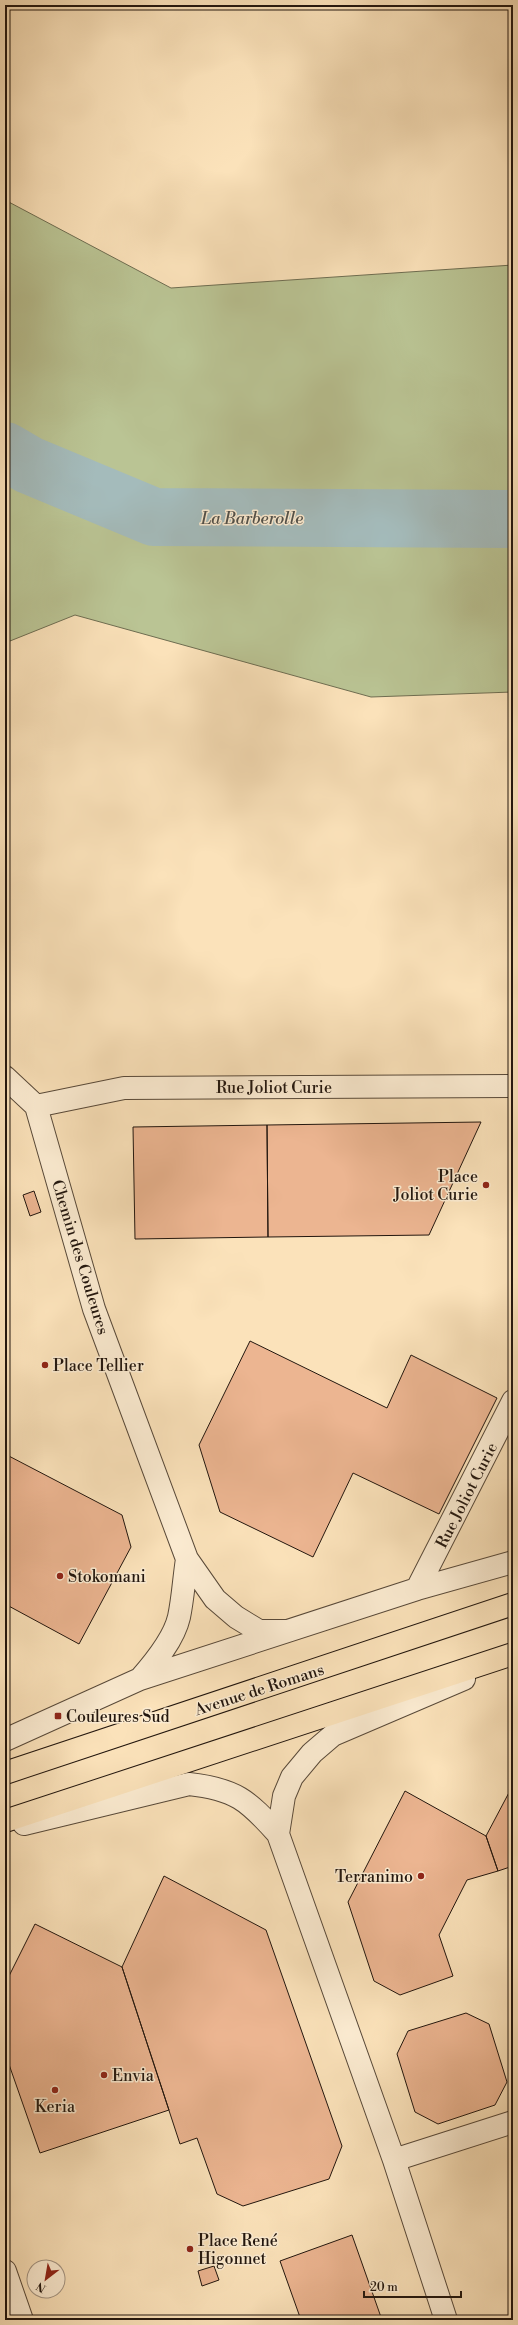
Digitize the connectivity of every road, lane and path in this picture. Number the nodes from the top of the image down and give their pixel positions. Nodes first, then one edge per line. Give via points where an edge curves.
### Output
1 (5, 1077) edge
2 (513, 1086) edge
3 (36, 1106) junction
4 (513, 1401) edge
5 (187, 1559) junction
6 (513, 1562) edge
7 (417, 1589) junction
8 (513, 1604) edge
9 (286, 1631) junction
10 (513, 1654) edge
11 (513, 1658) edge
12 (140, 1679) junction
13 (5, 1740) edge
14 (5, 1774) edge
15 (5, 1821) edge
16 (5, 1829) edge
17 (278, 1834) junction
18 (513, 2122) edge
19 (394, 2160) junction
20 (5, 2271) edge
21 (22, 2320) edge
22 (446, 2320) edge

1 - 3 street
2 - 3 street, Rue Joliot Curie via 124,1088
3 - 5 street, Chemin des Couleures via 94,1309
4 - 7 street, Rue Joliot Curie
5 - 9 street via 215,1599 236,1617 259,1630
5 - 12 street via 179,1618 154,1663
6 - 7 street
7 - 9 street
8 - 14 main road, Avenue de Romans
9 - 12 street
10 - 15 main road
11 - 17 street via 333,1735 312,1753 292,1777 284,1796
12 - 13 street
16 - 17 street via 189,1784 214,1786 238,1796 257,1810
17 - 19 street
18 - 19 street
19 - 22 street
20 - 21 street

